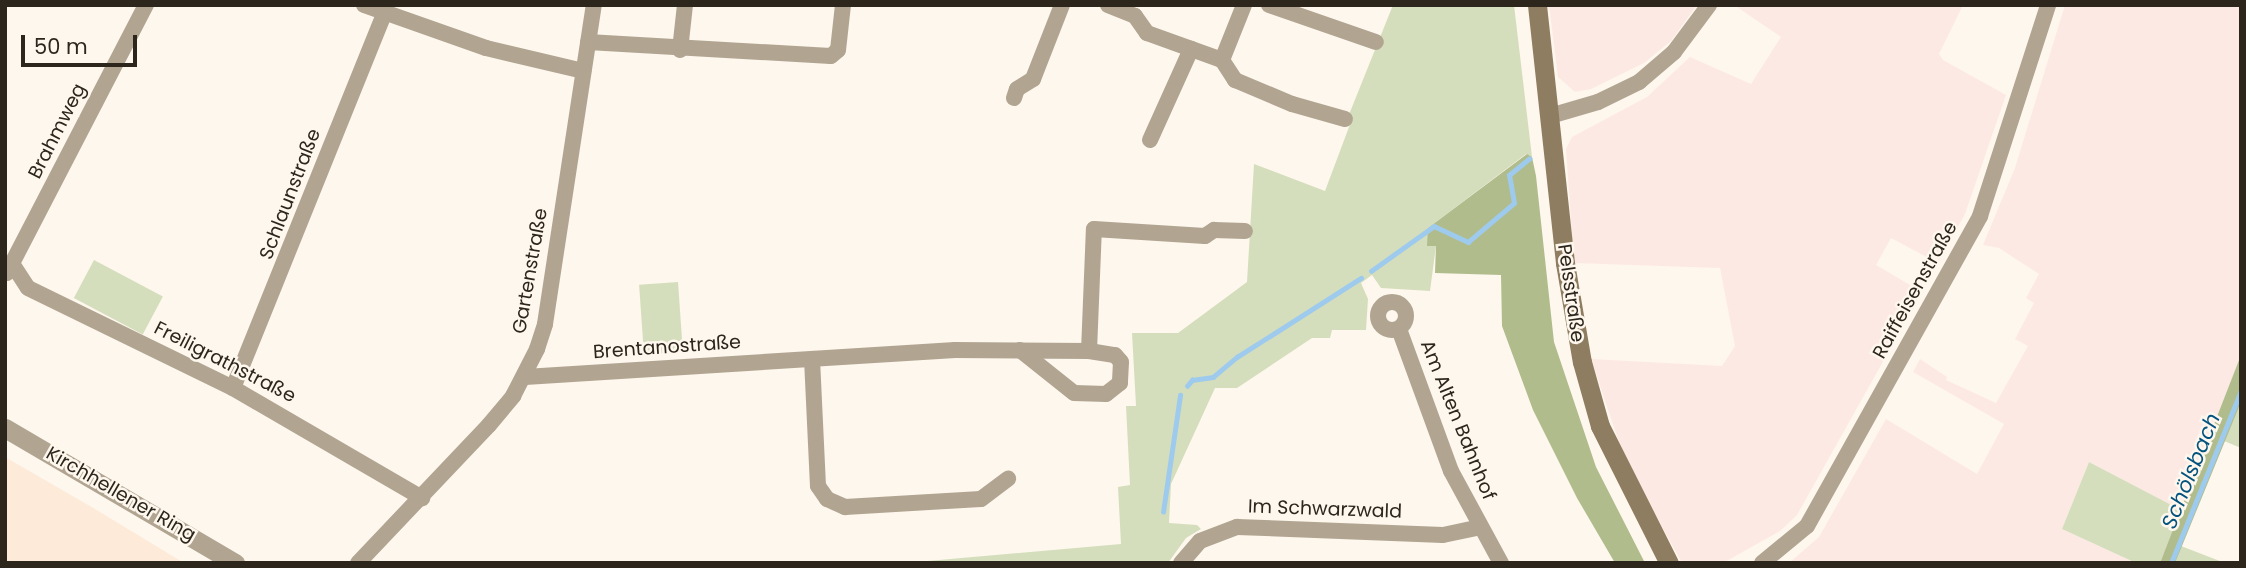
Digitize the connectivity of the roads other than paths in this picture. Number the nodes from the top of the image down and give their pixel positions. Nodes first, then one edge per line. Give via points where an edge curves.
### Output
1 (146, 5) edge
2 (364, 5) edge
3 (594, 5) edge
4 (685, 5) edge
5 (843, 5) edge
6 (1062, 5) edge
7 (1108, 5) edge
8 (1244, 5) edge
9 (1269, 5) edge
10 (1537, 5) edge
11 (1709, 5) edge
12 (2048, 5) edge
13 (384, 14) junction
14 (589, 42) junction
15 (1376, 42) dead end
16 (1191, 49) junction
17 (680, 50) junction
18 (1222, 61) junction
19 (583, 71) junction
20 (1014, 98) dead end
21 (1550, 116) junction
22 (1345, 119) dead end
23 (1150, 141) dead end
24 (1245, 231) dead end
25 (9, 270) edge
26 (1399, 329) dead end
27 (1020, 351) junction
28 (1088, 351) junction
29 (812, 359) junction
30 (525, 377) junction
31 (233, 388) junction
32 (5, 428) edge
33 (1008, 479) dead end
34 (422, 498) junction
35 (1480, 527) junction
36 (235, 563) edge
37 (358, 563) edge
38 (1181, 563) edge
39 (1501, 563) edge
40 (1669, 563) edge
41 (1762, 563) edge

1 - 25 street, Brahmweg
2 - 13 street
3 - 14 street, Gartenstraße
4 - 17 street
5 - 17 street via 838,50 831,56
6 - 20 street via 1033,79 1017,89
7 - 16 street via 1135,16 1147,33
8 - 18 street
9 - 15 street
10 - 21 main road, Pelsstraße
11 - 21 street via 1674,52 1639,82 1598,102
12 - 41 street, Raiffeisenstraße via 1980,216 1807,526
13 - 19 street via 486,48
13 - 31 street, Schlaunstraße
14 - 17 street
14 - 19 street, Gartenstraße
16 - 18 street
16 - 23 street
18 - 22 street via 1235,80 1292,104
19 - 30 street, Gartenstraße via 545,324
21 - 40 main road, Pelsstraße via 1567,276 1582,362 1600,426
24 - 28 street via 1214,230 1205,236 1094,229
25 - 31 street, Freiligrathstraße via 28,288
26 - 35 street, Am Alten Bahnhof via 1446,459
27 - 28 street, Brentanostraße
27 - 28 street, Brentanostraße via 1074,393 1085,396 1115,390 1122,375 1121,362 1105,351
27 - 29 street, Brentanostraße
29 - 30 street, Brentanostraße
29 - 33 street via 818,486 827,499 845,507 981,499
30 - 34 street, Gartenstraße via 489,425
31 - 34 street, Freiligrathstraße
32 - 36 street, Kirchhellener Ring
34 - 37 street, Gartenstraße
35 - 38 street, Im Schwarzwald via 1443,535 1237,527 1200,541
35 - 39 street, Am Alten Bahnhof

